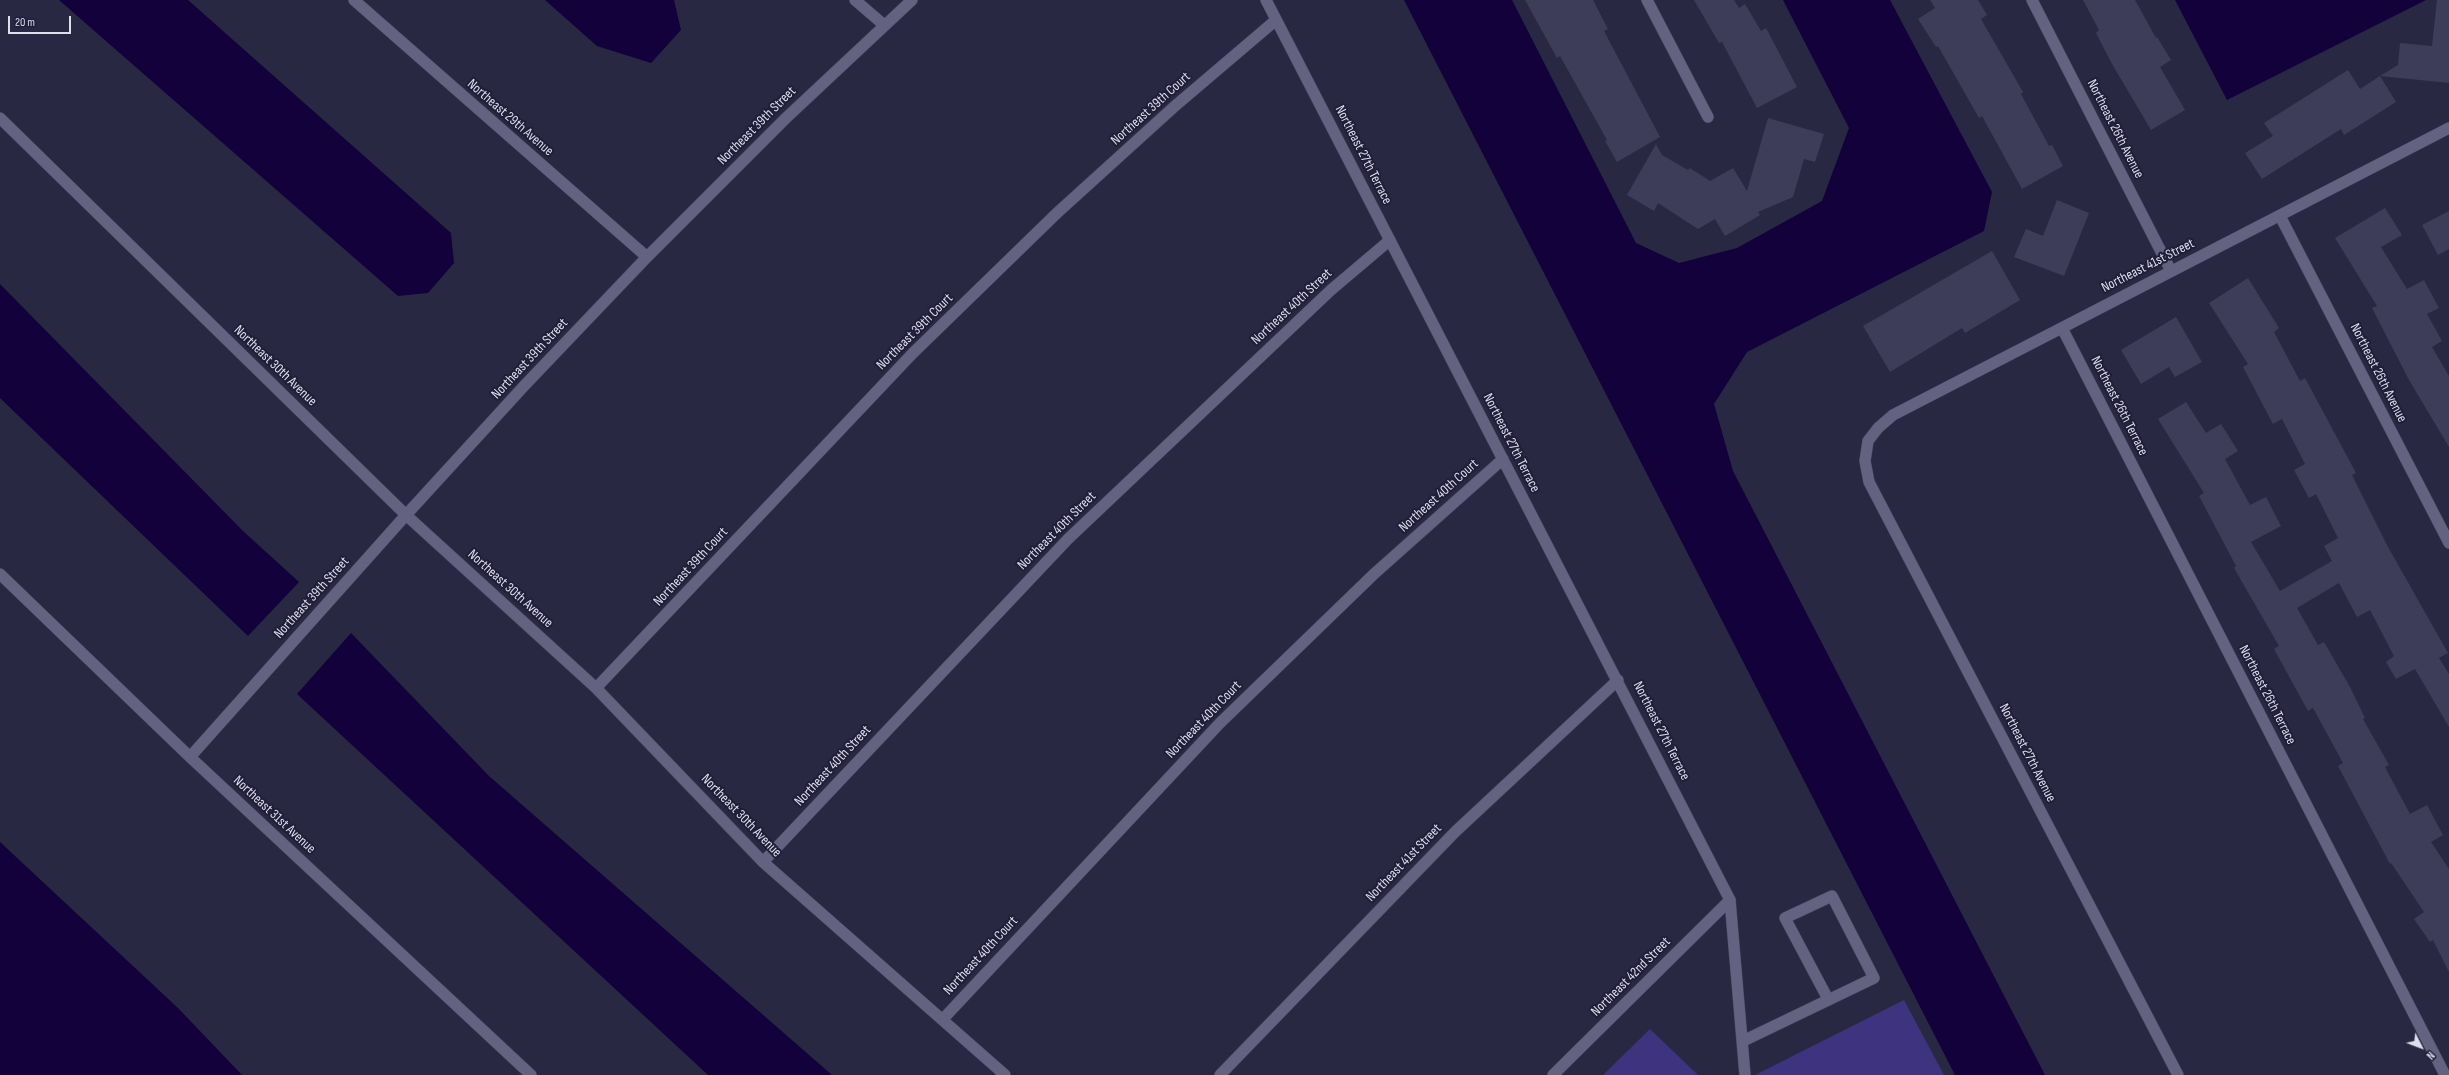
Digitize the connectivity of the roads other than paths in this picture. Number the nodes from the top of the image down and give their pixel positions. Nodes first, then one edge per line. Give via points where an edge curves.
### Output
1 (354, 0) edge
2 (855, 0) edge
3 (912, 0) edge
4 (1266, 0) edge
5 (1647, 0) edge
6 (2032, 0) edge
7 (1276, 20) junction
8 (884, 25) junction
9 (1708, 117) dead end
10 (0, 118) edge
11 (2449, 128) edge
12 (2280, 216) junction
13 (1390, 240) junction
14 (647, 257) junction
15 (2171, 271) junction
16 (2062, 328) junction
17 (1868, 442) joint
18 (1502, 459) junction
19 (406, 515) junction
20 (2449, 543) edge
21 (0, 574) edge
22 (1618, 680) junction
23 (596, 688) junction
24 (190, 757) junction
25 (763, 862) junction
26 (1730, 900) junction
27 (1828, 999) junction
28 (943, 1019) junction
29 (1743, 1041) junction
30 (531, 1075) edge
31 (1005, 1075) edge
32 (1220, 1075) edge
33 (1553, 1075) edge
34 (1745, 1075) edge
35 (2178, 1075) edge
36 (2445, 1075) edge

1 - 14 street, Northeast 29th Avenue
2 - 8 street
3 - 8 street, Northeast 39th Street
4 - 7 street, Northeast 27th Terrace
5 - 9 street
6 - 15 street, Northeast 26th Avenue
7 - 13 street, Northeast 27th Terrace
7 - 23 street, Northeast 39th Court via 1175,106 1057,213 913,353
8 - 14 street, Northeast 39th Street via 786,118
10 - 19 street, Northeast 30th Avenue
11 - 12 street, Northeast 41st Street
12 - 15 street, Northeast 41st Street
12 - 20 street, Northeast 26th Avenue
13 - 18 street, Northeast 27th Terrace
13 - 25 street, Northeast 40th Street via 1331,290 1068,539
14 - 19 street, Northeast 39th Street
15 - 16 street, Northeast 41st Street
16 - 17 street, Northeast 41st Street via 1893,415 1878,428
16 - 36 street, Northeast 26th Terrace
17 - 35 street, Northeast 27th Avenue via 1865,461 1869,482
18 - 22 street, Northeast 27th Terrace
18 - 28 street, Northeast 40th Court via 1374,574 1220,723
19 - 23 street, Northeast 30th Avenue
19 - 24 street, Northeast 39th Street
21 - 24 street, Northeast 31st Avenue
22 - 26 street, Northeast 27th Terrace
22 - 32 street, Northeast 41st Street via 1454,832
23 - 25 street, Northeast 30th Avenue
24 - 30 street, Northeast 31st Avenue
25 - 28 street, Northeast 30th Avenue
26 - 29 street
26 - 33 street, Northeast 42nd Street
27 - 27 street via 1874,978 1832,896 1785,918
27 - 29 street
28 - 31 street, Northeast 30th Avenue
29 - 34 street

